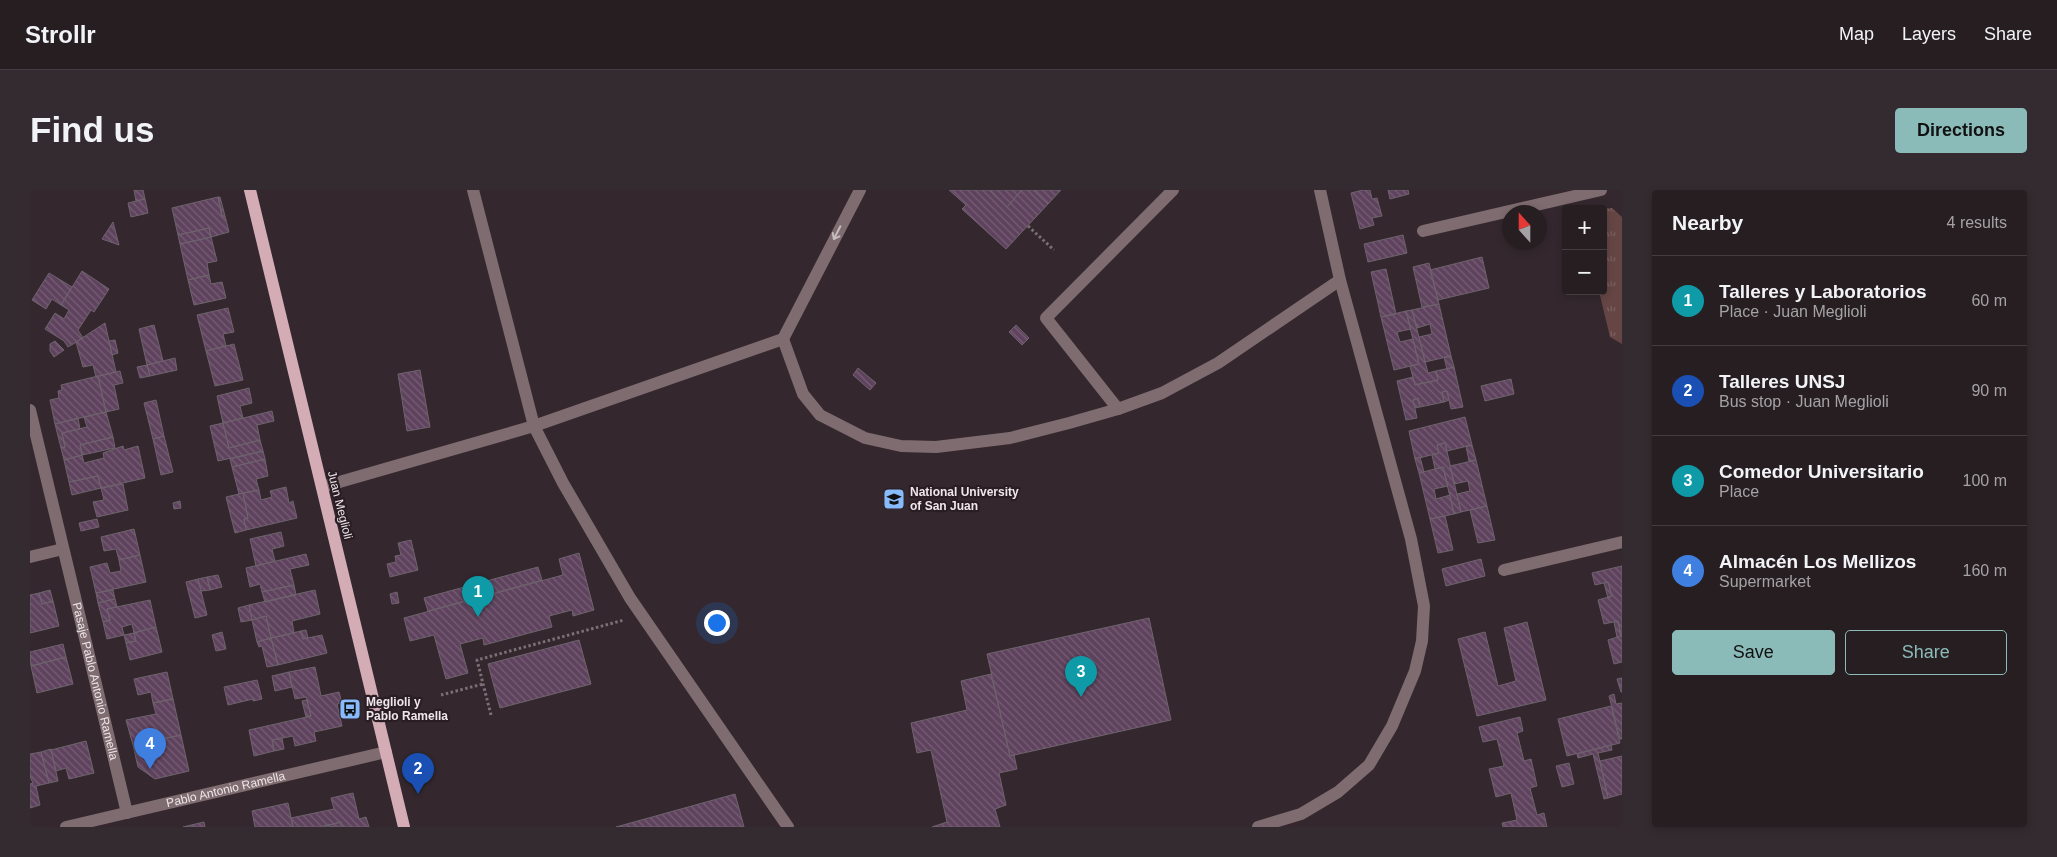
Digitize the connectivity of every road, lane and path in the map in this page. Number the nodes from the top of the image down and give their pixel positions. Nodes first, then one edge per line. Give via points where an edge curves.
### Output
1 (250, 190) edge
2 (473, 190) edge
3 (860, 190) edge
4 (1173, 190) edge
5 (1320, 190) edge
6 (1601, 190) edge
7 (1028, 226) dead end
8 (1423, 231) dead end
9 (1054, 250) dead end
10 (1340, 280) junction
11 (783, 339) junction
12 (1118, 409) junction
13 (30, 410) edge
14 (534, 426) junction
15 (322, 487) junction
16 (1622, 542) edge
17 (63, 549) junction
18 (30, 557) edge
19 (1504, 570) dead end
20 (642, 616) junction
21 (483, 684) junction
22 (441, 695) dead end
23 (491, 715) dead end
24 (386, 752) junction
25 (127, 813) junction
26 (66, 827) edge
27 (404, 827) edge
28 (788, 827) edge
29 (1258, 827) edge

1 - 15 main road, Juan Meglioli
2 - 14 street
3 -> 11 street
4 - 12 street via 1046,318
5 - 10 street
6 - 8 street
7 - 9 path
10 - 12 street via 1218,363 1162,393
10 - 29 street via 1411,539 1424,606 1422,641 1415,671 1392,726 1369,765 1338,792 1300,814
11 - 12 street via 803,394 820,415 865,438 901,446 936,447 1010,438
11 - 14 street
13 - 17 street, Pasaje Pablo Antonio Ramella
14 - 15 street
14 - 20 street via 563,483
15 - 24 main road, Juan Meglioli
16 - 19 street
17 - 18 street
17 - 25 street, Pasaje Pablo Antonio Ramella
20 - 21 path via 477,660
20 - 28 street
21 - 22 path
21 - 23 path
24 - 25 street, Pablo Antonio Ramella
24 - 27 main road, Juan Meglioli
25 - 26 street, Pablo Antonio Ramella

